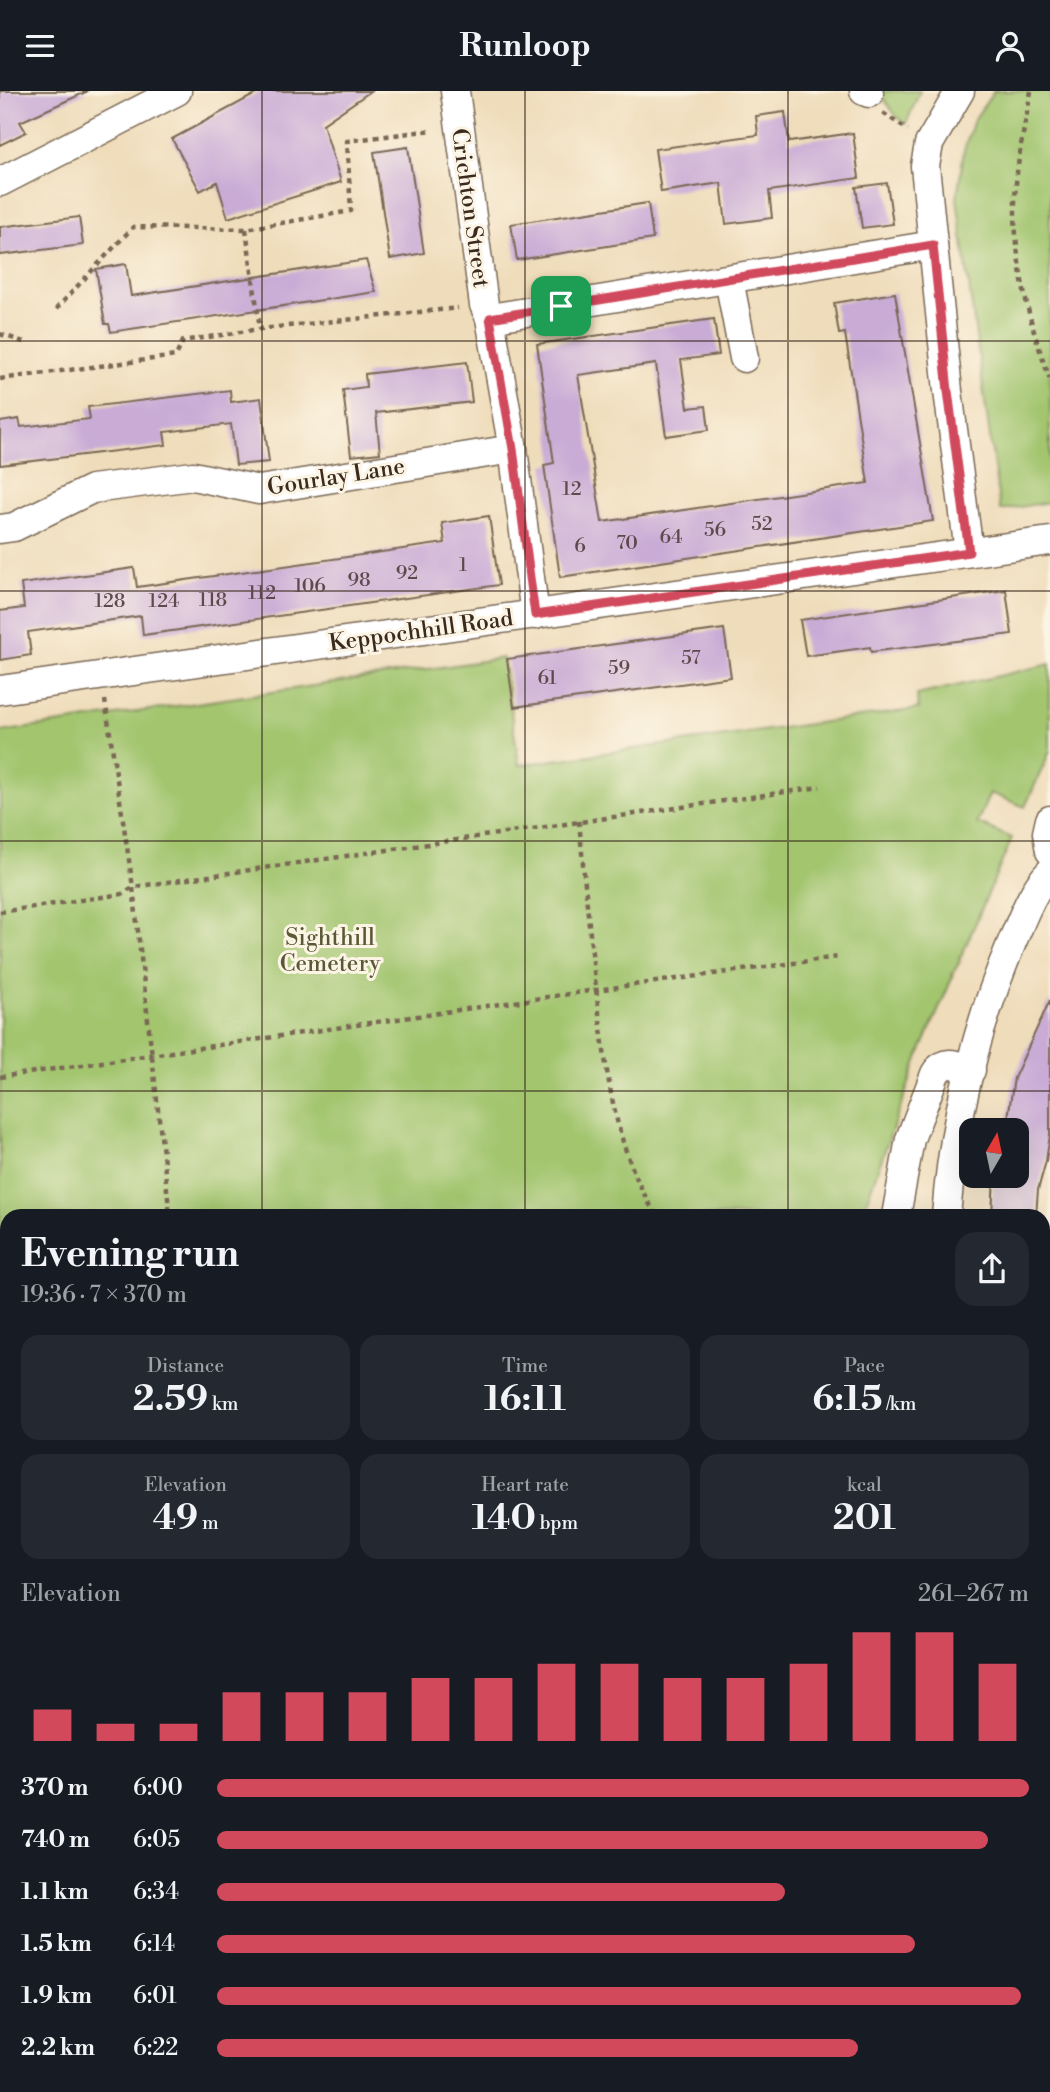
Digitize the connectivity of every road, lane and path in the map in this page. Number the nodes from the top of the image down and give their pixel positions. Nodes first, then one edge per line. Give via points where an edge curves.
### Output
1 (177, 91) edge
2 (455, 91) edge
3 (960, 91) edge
4 (1031, 91) edge
5 (867, 92) edge
6 (458, 127) junction
7 (929, 144) junction
8 (0, 182) edge
9 (246, 229) junction
10 (933, 245) junction
11 (729, 279) junction
12 (56, 309) dead end
13 (487, 312) junction
14 (260, 329) junction
15 (0, 334) edge
16 (27, 343) dead end
17 (744, 358) dead end
18 (0, 379) edge
19 (1050, 379) edge
20 (513, 449) junction
21 (0, 529) edge
22 (1050, 541) edge
23 (969, 552) junction
24 (535, 615) junction
25 (102, 675) junction
26 (0, 690) edge
27 (820, 787) dead end
28 (1050, 820) edge
29 (579, 821) junction
30 (1050, 851) edge
31 (1050, 872) edge
32 (133, 887) junction
33 (0, 912) edge
34 (838, 957) dead end
35 (596, 990) junction
36 (152, 1055) junction
37 (971, 1070) junction
38 (0, 1077) edge
39 (169, 1209) edge
40 (653, 1209) edge
41 (897, 1209) edge
42 (947, 1209) edge

1 - 8 street
2 - 6 street, Crichton Street
3 - 7 street
4 - 19 path via 1015,213 1025,299
5 - 7 path via 883,113
6 - 9 path via 347,141 351,211
6 - 13 street, Crichton Street
7 - 10 street via 925,166
9 - 12 path via 133,227
9 - 14 path
10 - 11 street
10 - 23 street
11 - 13 street
11 - 17 street
13 - 14 path
13 - 20 street, Crichton Street
14 - 18 path via 183,341 176,356
15 - 16 path
20 - 21 street, Gourlay Lane via 259,490 193,476 92,489 14,527
20 - 24 street, Crichton Street
22 - 23 street, Keppochhill Road
23 - 24 street, Keppochhill Road
24 - 25 street, Keppochhill Road
25 - 26 street, Keppochhill Road
25 - 32 path
27 - 29 path
28 - 30 street
29 - 32 path
29 - 35 path
31 - 37 street via 1032,894 992,991
32 - 33 path via 122,894
32 - 36 path
34 - 35 path
35 - 36 path
35 - 40 path via 616,1122 632,1172
36 - 38 path
36 - 39 path
37 - 41 street via 946,1063 935,1074 910,1139
37 - 42 street

